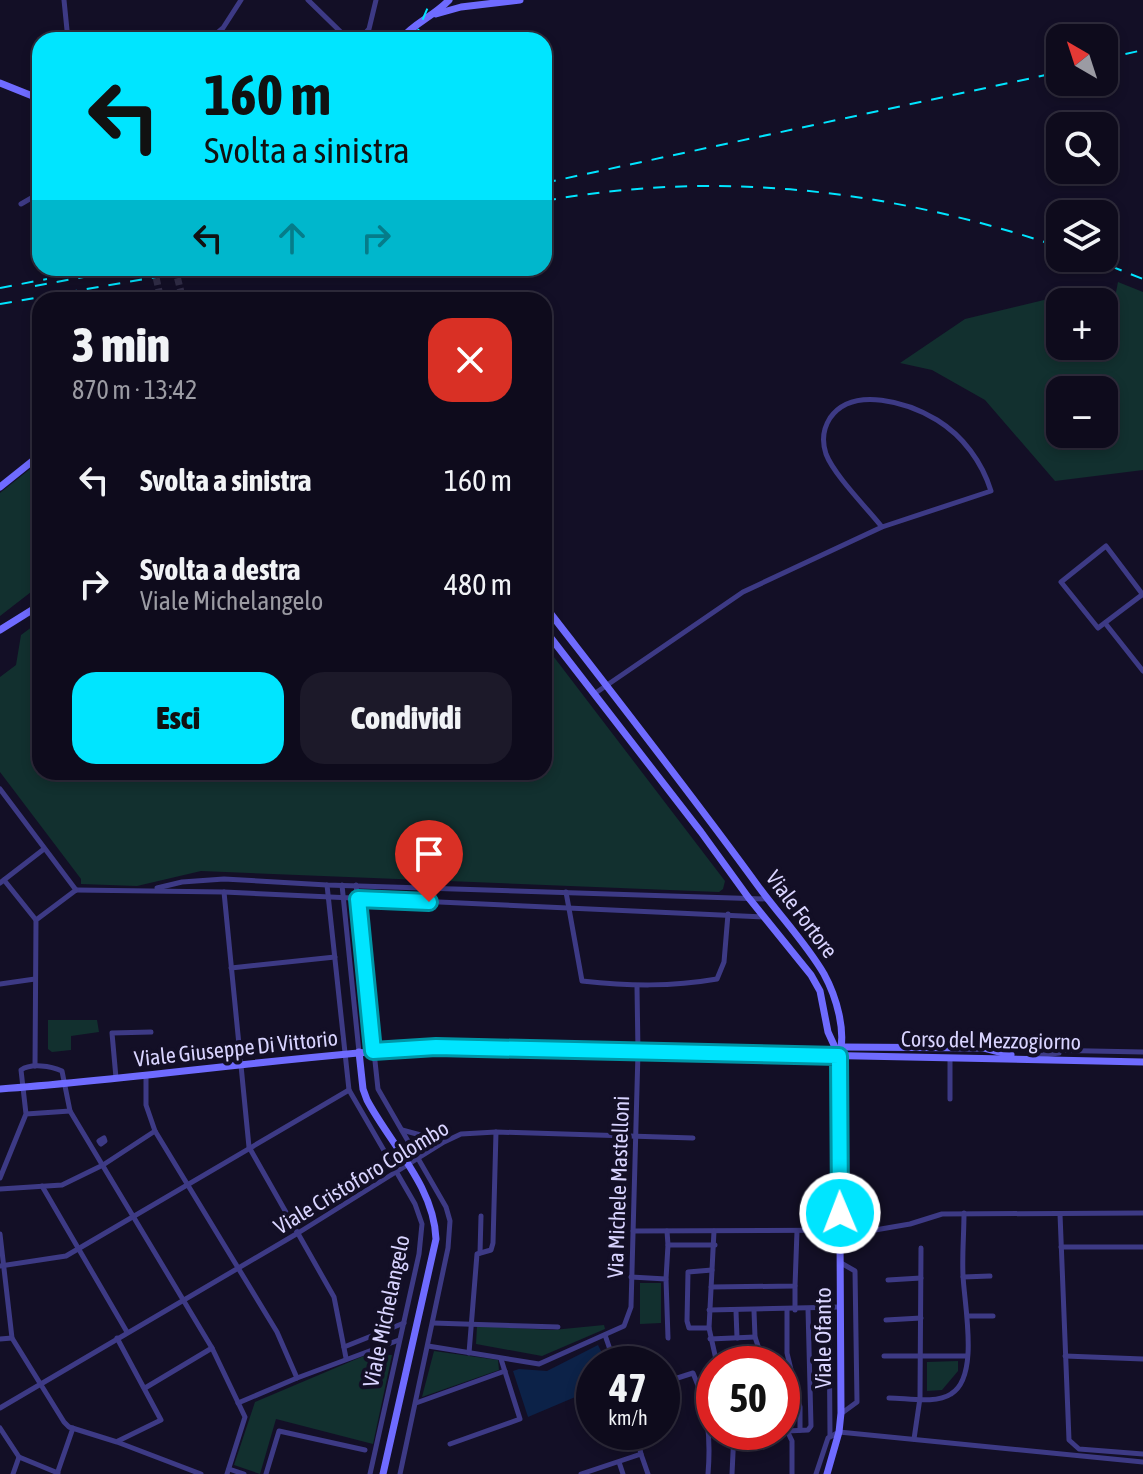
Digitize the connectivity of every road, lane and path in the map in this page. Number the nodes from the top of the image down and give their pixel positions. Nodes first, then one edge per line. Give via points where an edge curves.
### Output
1 (64, 0) edge
2 (241, 0) edge
3 (308, 0) edge
4 (376, 0) edge
5 (449, 0) edge
6 (520, 0) edge
7 (436, 14) junction
8 (67, 32) edge
9 (217, 32) edge
10 (341, 32) edge
11 (366, 32) edge
12 (409, 32) edge
13 (0, 83) edge
14 (32, 96) edge
15 (32, 198) edge
16 (21, 204) dead end
17 (32, 461) edge
18 (0, 487) edge
19 (882, 527) junction
20 (1143, 594) edge
21 (32, 610) edge
22 (552, 615) edge
23 (1105, 623) junction
24 (0, 630) edge
25 (552, 640) edge
26 (1143, 671) edge
27 (606, 686) junction
28 (594, 695) junction
29 (678, 777) junction
30 (665, 785) junction
31 (0, 789) edge
32 (44, 849) junction
33 (2, 881) edge
34 (280, 882) junction
35 (327, 885) junction
36 (342, 885) junction
37 (356, 885) junction
38 (76, 890) junction
39 (148, 891) junction
40 (224, 892) junction
41 (566, 892) junction
42 (279, 895) junction
43 (748, 897) junction
44 (328, 898) junction
45 (344, 899) junction
46 (358, 899) junction
47 (767, 899) junction
48 (570, 908) junction
49 (728, 914) junction
50 (764, 917) junction
51 (36, 920) junction
52 (335, 957) junction
53 (231, 968) junction
54 (35, 979) junction
55 (0, 984) edge
56 (637, 987) junction
57 (151, 1032) dead end
58 (842, 1047) junction
59 (984, 1048) junction
60 (1072, 1050) junction
61 (373, 1051) junction
62 (359, 1052) junction
63 (638, 1052) junction
64 (1143, 1052) edge
65 (345, 1054) junction
66 (839, 1056) junction
67 (950, 1058) junction
68 (1024, 1058) junction
69 (1143, 1062) edge
70 (35, 1066) junction
71 (241, 1066) junction
72 (146, 1075) junction
73 (116, 1079) junction
74 (66, 1085) junction
75 (22, 1087) junction
76 (0, 1089) edge
77 (349, 1090) junction
78 (950, 1099) dead end
79 (70, 1111) junction
80 (26, 1114) junction
81 (402, 1130) junction
82 (155, 1131) junction
83 (496, 1132) junction
84 (634, 1137) junction
85 (693, 1138) dead end
86 (444, 1142) junction
87 (249, 1147) junction
88 (419, 1158) junction
89 (103, 1165) junction
90 (407, 1165) junction
91 (395, 1174) junction
92 (0, 1178) edge
93 (187, 1183) junction
94 (42, 1186) junction
95 (0, 1189) edge
96 (964, 1213) junction
97 (1143, 1213) edge
98 (1060, 1214) junction
99 (133, 1215) junction
100 (481, 1216) dead end
101 (633, 1231) junction
102 (667, 1231) junction
103 (714, 1231) junction
104 (797, 1231) junction
105 (841, 1231) junction
106 (298, 1233) junction
107 (0, 1234) edge
108 (435, 1243) junction
109 (668, 1245) junction
110 (715, 1245) junction
111 (1061, 1247) junction
112 (1143, 1247) edge
113 (448, 1248) junction
114 (921, 1248) dead end
115 (78, 1249) junction
116 (480, 1253) junction
117 (841, 1263) junction
118 (2, 1266) edge
119 (237, 1269) junction
120 (712, 1270) junction
121 (990, 1276) dead end
122 (631, 1277) junction
123 (963, 1277) junction
124 (921, 1278) junction
125 (666, 1279) junction
126 (888, 1280) dead end
127 (795, 1286) junction
128 (711, 1287) junction
129 (183, 1300) junction
130 (841, 1307) junction
131 (829, 1308) junction
132 (808, 1309) junction
133 (709, 1310) junction
134 (736, 1310) junction
135 (787, 1310) junction
136 (795, 1310) junction
137 (754, 1311) junction
138 (968, 1316) junction
139 (993, 1316) dead end
140 (921, 1318) junction
141 (886, 1320) dead end
142 (404, 1323) junction
143 (433, 1323) junction
144 (472, 1323) junction
145 (558, 1327) dead end
146 (709, 1328) junction
147 (127, 1332) junction
148 (604, 1334) junction
149 (755, 1337) junction
150 (12, 1338) junction
151 (117, 1338) junction
152 (668, 1338) dead end
153 (737, 1338) junction
154 (0, 1339) edge
155 (400, 1339) junction
156 (710, 1339) junction
157 (428, 1346) junction
158 (608, 1346) edge
159 (712, 1346) edge
160 (758, 1346) edge
161 (787, 1346) edge
162 (344, 1347) junction
163 (212, 1348) junction
164 (469, 1353) junction
165 (884, 1356) dead end
166 (966, 1356) junction
167 (1065, 1356) junction
168 (921, 1357) junction
169 (346, 1358) junction
170 (501, 1359) junction
171 (1143, 1359) edge
172 (505, 1371) junction
173 (680, 1377) edge
174 (297, 1378) junction
175 (40, 1385) junction
176 (145, 1388) junction
177 (889, 1398) dead end
178 (920, 1398) junction
179 (238, 1403) junction
180 (415, 1403) junction
181 (0, 1408) edge
182 (841, 1413) junction
183 (0, 1428) edge
184 (73, 1428) junction
185 (800, 1430) edge
186 (839, 1432) junction
187 (830, 1436) junction
188 (914, 1439) junction
189 (117, 1442) junction
190 (450, 1444) dead end
191 (365, 1450) dead end
192 (640, 1450) edge
193 (733, 1450) edge
194 (792, 1450) edge
195 (641, 1454) junction
196 (1143, 1454) edge
197 (19, 1457) junction
198 (619, 1462) junction
199 (1143, 1462) edge
200 (228, 1472) edge
201 (58, 1473) edge
202 (13, 1474) edge
203 (201, 1474) edge
204 (244, 1474) edge
205 (266, 1474) edge
206 (370, 1474) edge
207 (383, 1474) edge
208 (400, 1474) edge
209 (581, 1474) edge
210 (623, 1474) edge
211 (648, 1474) edge
212 (708, 1474) edge
213 (732, 1474) edge
214 (792, 1474) edge
215 (816, 1474) edge
216 (827, 1474) edge

1 - 8 street
2 - 9 street
3 - 10 street
4 - 11 street
5 - 7 main road
6 - 7 main road
7 - 12 main road
13 - 14 main road
15 - 16 street
17 - 18 main road
19 - 19 street via 991,491 971,451 938,421 905,406 859,401 831,416 824,446
19 - 27 street via 743,592
20 - 23 street
20 - 23 street via 1106,546 1061,582 1098,628
21 - 24 main road
22 - 27 main road, Viale Fortore
23 - 26 street
25 - 28 main road, Viale Fortore
27 - 28 street
27 - 29 main road, Viale Fortore
28 - 30 main road, Viale Fortore
29 - 30 main road
29 - 47 main road, Viale Fortore
30 - 43 main road, Viale Fortore
31 - 32 street
32 - 33 street
32 - 38 street
33 - 51 street
34 - 35 street
34 - 39 street via 182,882
34 - 42 street
35 - 36 street
35 - 44 street, Viale Michelangelo
36 - 37 street
36 - 45 street, Viale Michelangelo
37 - 41 street
37 - 46 street
38 - 39 street
38 - 51 street
39 - 40 street
40 - 42 street
40 - 53 street
41 - 43 street
41 - 48 street
42 - 44 street
43 - 47 street
43 - 50 main road, Viale Fortore
44 - 45 street
44 - 52 street, Viale Michelangelo
45 - 46 street
45 - 62 street, Viale Michelangelo
46 - 48 street
46 - 61 street
47 - 58 main road, Viale Fortore via 825,976
48 - 49 street
48 - 56 street via 582,981
49 - 50 street
49 - 56 street via 724,962 717,979
50 - 66 main road, Viale Fortore via 820,991
51 - 54 street
52 - 53 street
52 - 65 street, Viale Michelangelo
53 - 71 street
54 - 55 street
54 - 70 street
56 - 63 street, Via Michele Mastelloni
57 - 73 street via 112,1033
58 - 59 main road, Corso del Mezzogiorno
58 - 66 main road, Viale Fortore
59 - 60 street, Corso del Mezzogiorno
59 - 68 main road
60 - 64 street, Corso del Mezzogiorno
60 - 68 street
61 - 62 main road, Viale Giuseppe Di Vittorio
61 - 63 main road, Viale Giuseppe Di Vittorio via 436,1047
61 - 81 street via 378,1089
62 - 65 main road, Viale Giuseppe Di Vittorio
62 - 90 main road, Viale Michelangelo via 367,1100
63 - 66 main road, Viale Giuseppe Di Vittorio
63 - 84 street, Via Michele Mastelloni
65 - 71 main road, Viale Giuseppe Di Vittorio
65 - 77 street, Viale Michelangelo
66 - 67 main road, Corso del Mezzogiorno
66 - 105 main road, Viale Ofanto
67 - 68 main road, Corso del Mezzogiorno
67 - 78 street
68 - 69 main road, Corso del Mezzogiorno
70 - 74 street via 62,1071
70 - 75 street via 21,1070
71 - 72 main road, Viale Giuseppe Di Vittorio
71 - 87 street
72 - 73 main road, Viale Giuseppe Di Vittorio
72 - 82 street via 146,1105
73 - 74 main road, Viale Giuseppe Di Vittorio
74 - 75 main road, Viale Giuseppe Di Vittorio
74 - 79 street
75 - 76 main road, Viale Giuseppe Di Vittorio
75 - 80 street
77 - 87 street
77 - 91 street, Viale Michelangelo
79 - 80 street
79 - 89 street
80 - 92 street
81 - 86 street
81 - 88 street
82 - 89 street
82 - 93 street
83 - 84 street, Viale Cristoforo Colombo
83 - 86 street, Viale Cristoforo Colombo via 461,1134
83 - 116 street via 493,1243 491,1250
84 - 85 street, Viale Cristoforo Colombo
84 - 101 street, Via Michele Mastelloni
86 - 88 street, Viale Cristoforo Colombo
87 - 93 street
87 - 106 street
88 - 90 street, Viale Cristoforo Colombo
88 - 113 street via 446,1207
89 - 94 street via 62,1185
89 - 99 street
90 - 91 street, Viale Cristoforo Colombo
90 - 108 main road, Viale Michelangelo via 435,1219
91 - 106 street, Viale Cristoforo Colombo
91 - 142 street, Viale Michelangelo via 422,1224
93 - 99 street
93 - 119 street
94 - 95 street
94 - 115 street
96 - 98 street
96 - 105 street
96 - 123 street
97 - 98 street
98 - 111 street
99 - 115 street
99 - 129 street
100 - 116 street
101 - 102 street
101 - 122 street, Via Michele Mastelloni
102 - 103 street
102 - 109 street
103 - 104 street
103 - 110 street
104 - 105 street
104 - 127 street
105 - 117 main road, Viale Ofanto
106 - 119 street, Viale Cristoforo Colombo
106 - 162 street via 334,1297
107 - 118 street
108 - 113 street
108 - 207 main road, Viale Michelangelo
109 - 110 street
109 - 125 street
110 - 120 street
111 - 112 street
111 - 167 street
113 - 143 street
114 - 124 street
115 - 118 street via 66,1256
115 - 147 street
116 - 144 street
117 - 130 main road, Viale Ofanto
117 - 182 street via 855,1271 857,1402
118 - 150 street
119 - 129 street, Viale Cristoforo Colombo
119 - 174 street via 277,1332
120 - 128 street
120 - 146 street via 688,1272 689,1328
121 - 123 street
122 - 125 street
122 - 148 street, Via Michele Mastelloni via 628,1318 624,1326
123 - 138 street
124 - 126 street
124 - 140 street
125 - 152 street
127 - 128 street
127 - 136 street
128 - 133 street
129 - 147 street, Viale Cristoforo Colombo
129 - 163 street
130 - 131 street
130 - 182 main road, Viale Ofanto
131 - 132 street
131 - 187 street
132 - 136 street
132 - 185 street via 811,1426
133 - 134 street
133 - 146 street
134 - 137 street
134 - 153 street
135 - 136 street
135 - 137 street
135 - 161 street
137 - 149 street
138 - 139 street
138 - 166 street
140 - 141 street
140 - 168 street
142 - 155 street, Viale Michelangelo
142 - 162 street
143 - 144 street
143 - 157 street
144 - 145 street
144 - 164 street
146 - 156 street
147 - 151 street, Viale Cristoforo Colombo
148 - 158 street
148 - 170 street, Via Michele Mastelloni via 539,1364
149 - 153 street
149 - 160 street
150 - 154 street
150 - 175 street
151 - 175 street, Viale Cristoforo Colombo
151 - 176 street
153 - 156 street
155 - 169 street
155 - 206 street, Viale Michelangelo
156 - 159 street
157 - 164 street, Via Michele Mastelloni
157 - 180 street
162 - 169 street
163 - 176 street
163 - 179 street
164 - 170 street, Via Michele Mastelloni
165 - 168 street
166 - 168 street
166 - 178 street via 959,1387 940,1398
167 - 171 street
167 - 196 street via 1067,1433 1072,1445
168 - 178 street
169 - 174 street
170 - 172 street
172 - 180 street
172 - 190 street via 520,1419
173 - 212 street via 693,1373 707,1412
174 - 179 street
175 - 181 street, Viale Cristoforo Colombo
175 - 184 street
176 - 189 street via 161,1420
177 - 178 street
178 - 188 street
179 - 200 street via 245,1417
180 - 208 street
182 - 186 main road, Viale Ofanto
183 - 197 street
184 - 189 street
184 - 201 street
186 - 187 street
186 - 188 street
186 - 216 main road, Viale Ofanto
187 - 215 street
188 - 199 street
189 - 203 street
191 - 205 street via 279,1431
192 - 195 street
193 - 213 street
194 - 214 street
195 - 198 street
195 - 211 street
197 - 201 street
197 - 202 street
198 - 209 street
198 - 210 street
200 - 204 street

